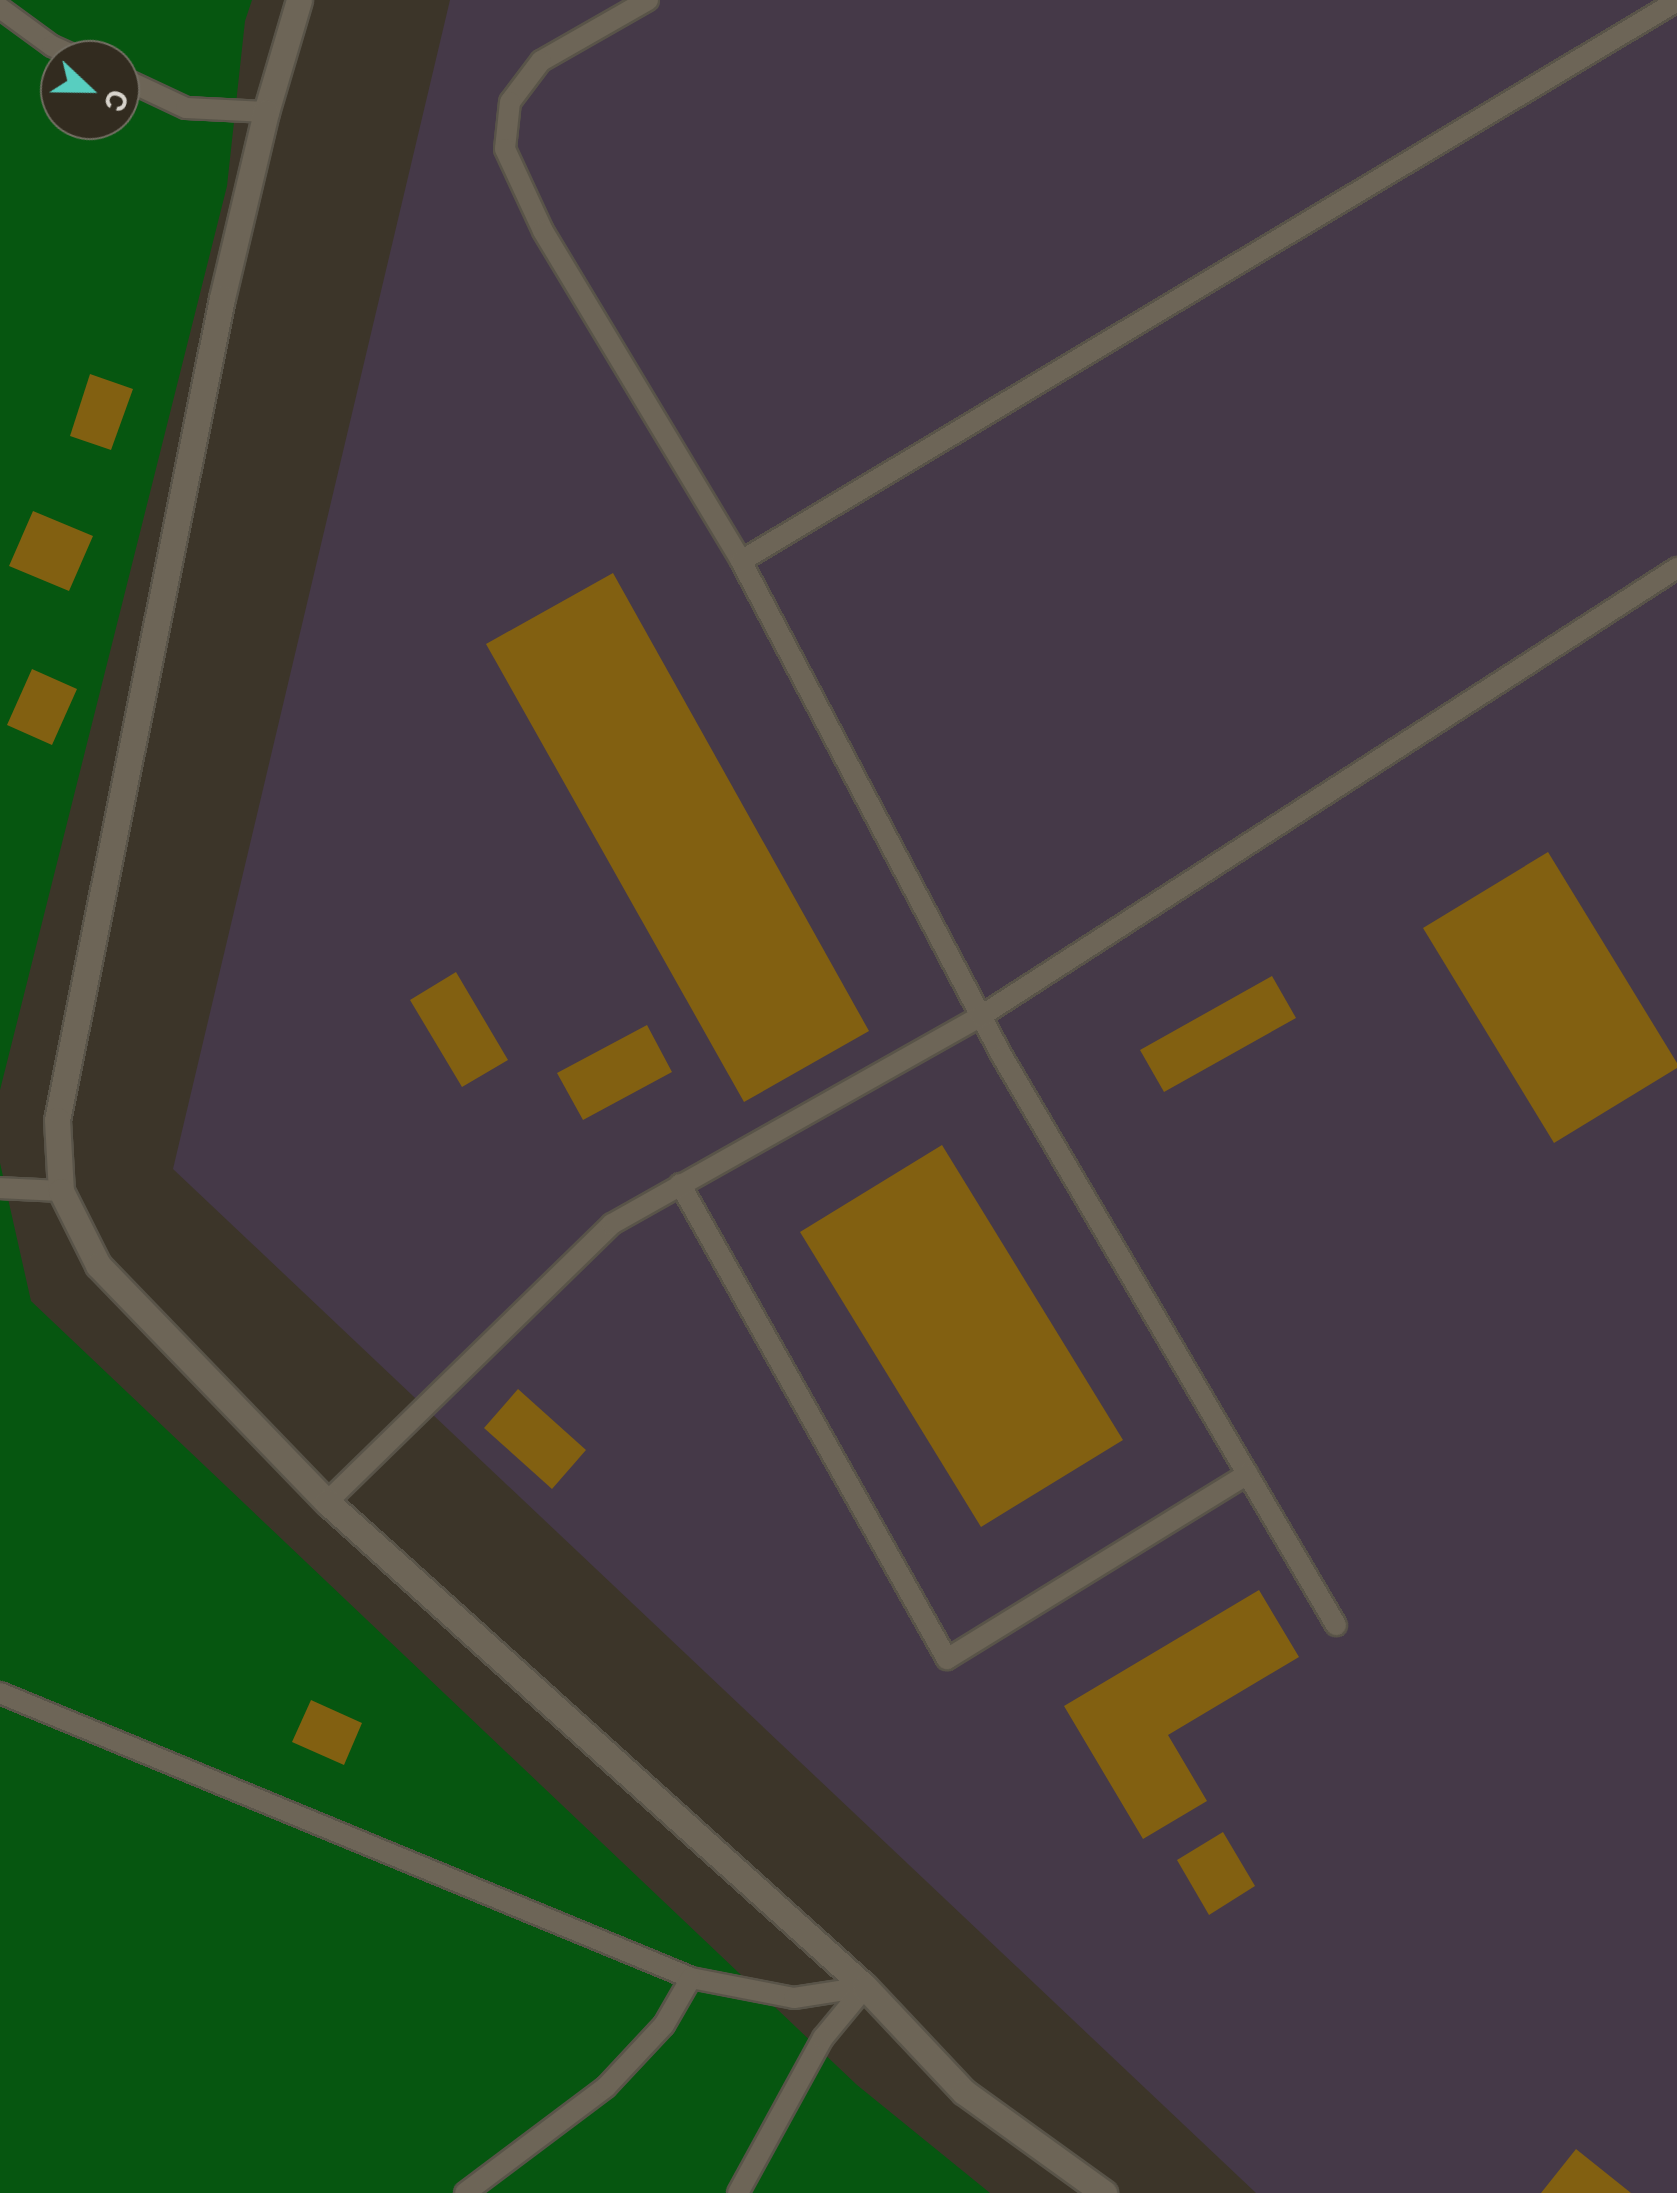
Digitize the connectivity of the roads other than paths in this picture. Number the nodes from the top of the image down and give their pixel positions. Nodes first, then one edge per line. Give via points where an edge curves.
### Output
1 (299, 0) edge
2 (648, 0) edge
3 (1677, 2) edge
4 (0, 8) edge
5 (44, 40) edge
6 (140, 86) edge
7 (266, 112) junction
8 (741, 561) junction
9 (1677, 568) edge
10 (982, 1016) junction
11 (680, 1184) junction
12 (0, 1188) edge
13 (60, 1191) junction
14 (1248, 1474) junction
15 (327, 1502) junction
16 (1336, 1626) dead end
17 (0, 1693) edge
18 (691, 1978) junction
19 (864, 1987) junction
20 (465, 2193) edge
21 (738, 2193) edge
22 (1104, 2193) edge

1 - 7 street
2 - 8 lane via 541,61 510,102 505,150 544,231
3 - 8 lane
4 - 5 lane
6 - 7 lane via 186,108
7 - 13 street via 222,298 57,1120
8 - 10 lane
9 - 10 lane
10 - 11 lane
10 - 14 lane
11 - 14 lane via 947,1659
11 - 15 lane via 612,1224
12 - 13 lane
13 - 15 street via 98,1265
14 - 16 lane
15 - 19 street
17 - 18 lane
18 - 19 lane via 794,1998
18 - 20 lane via 664,2025 606,2087
19 - 21 lane via 823,2038
19 - 22 street via 964,2092

